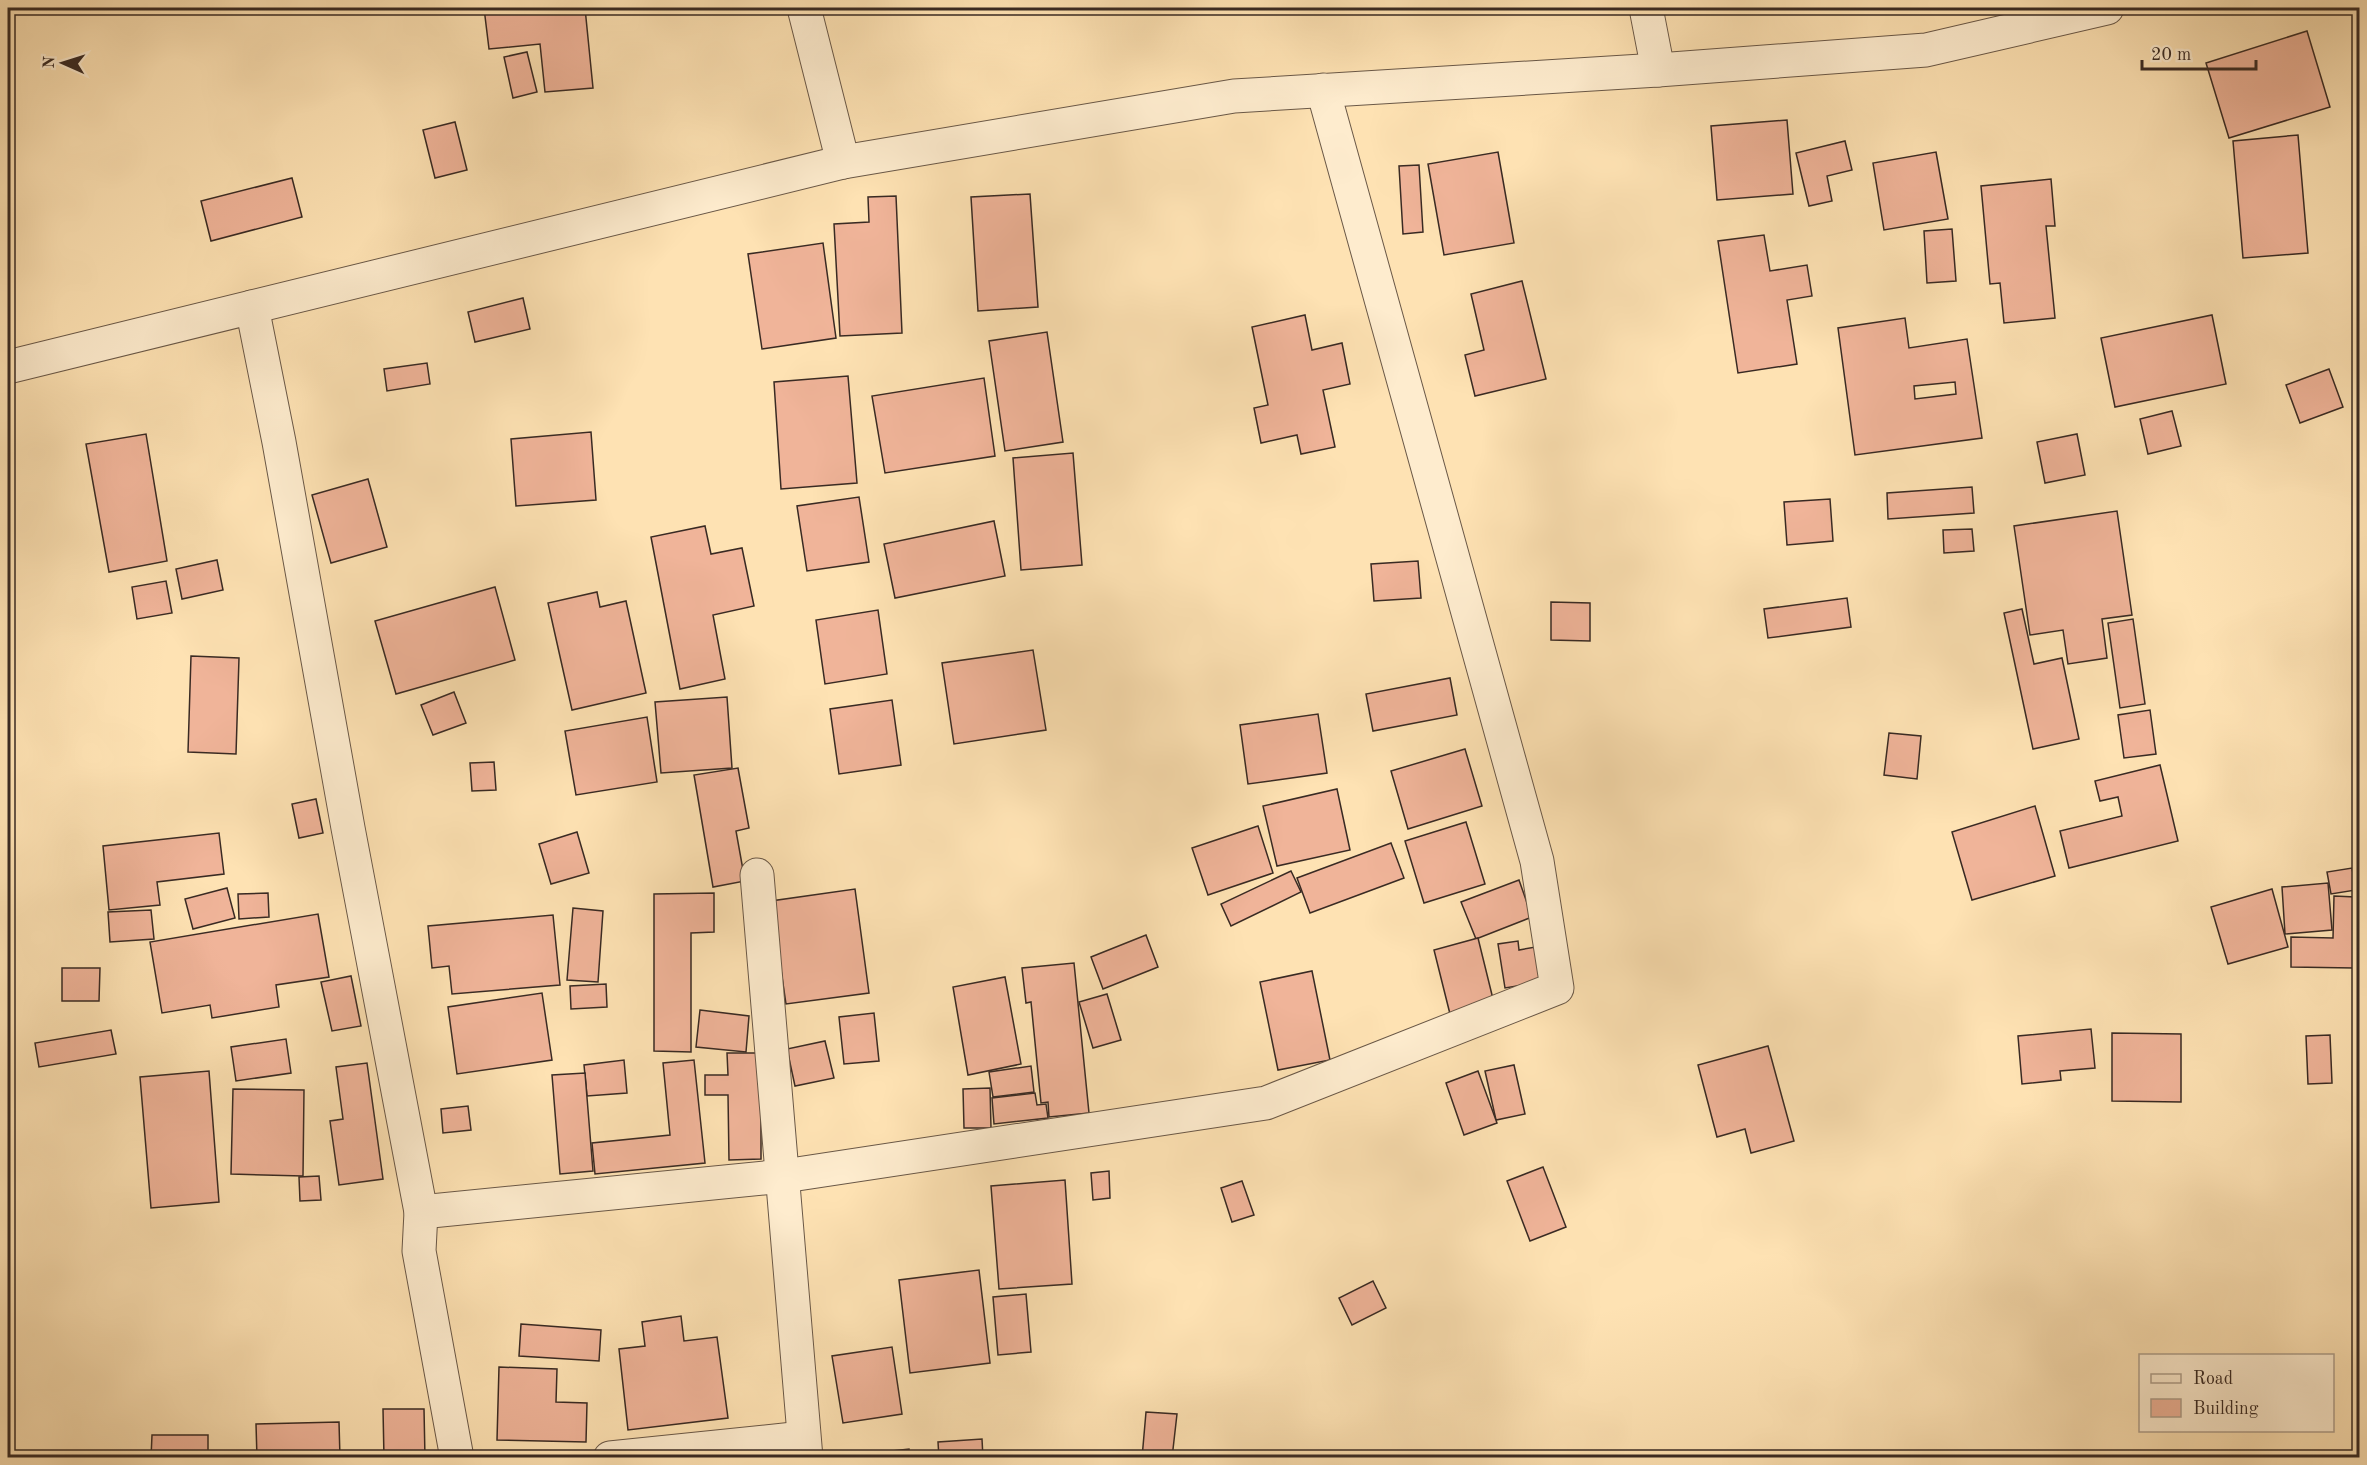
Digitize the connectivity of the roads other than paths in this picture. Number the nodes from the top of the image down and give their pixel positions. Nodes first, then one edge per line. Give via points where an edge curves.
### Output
1 (804, 8) edge
2 (1646, 8) edge
3 (2107, 8) edge
4 (1658, 70) junction
5 (1323, 90) junction
6 (843, 162) junction
7 (252, 307) junction
8 (8, 367) edge
9 (757, 874) dead end
10 (784, 1176) junction
11 (421, 1212) junction
12 (804, 1448) edge
13 (457, 1458) edge
14 (610, 1458) edge

1 - 6 street
2 - 4 street
3 - 4 street via 1926,50
4 - 5 street
5 - 6 street via 1234,96
5 - 10 street via 1537,861 1557,988 1266,1103
6 - 7 street
7 - 8 street
7 - 11 street
9 - 10 street
10 - 11 street
10 - 12 street
11 - 13 street via 419,1251
12 - 14 street

